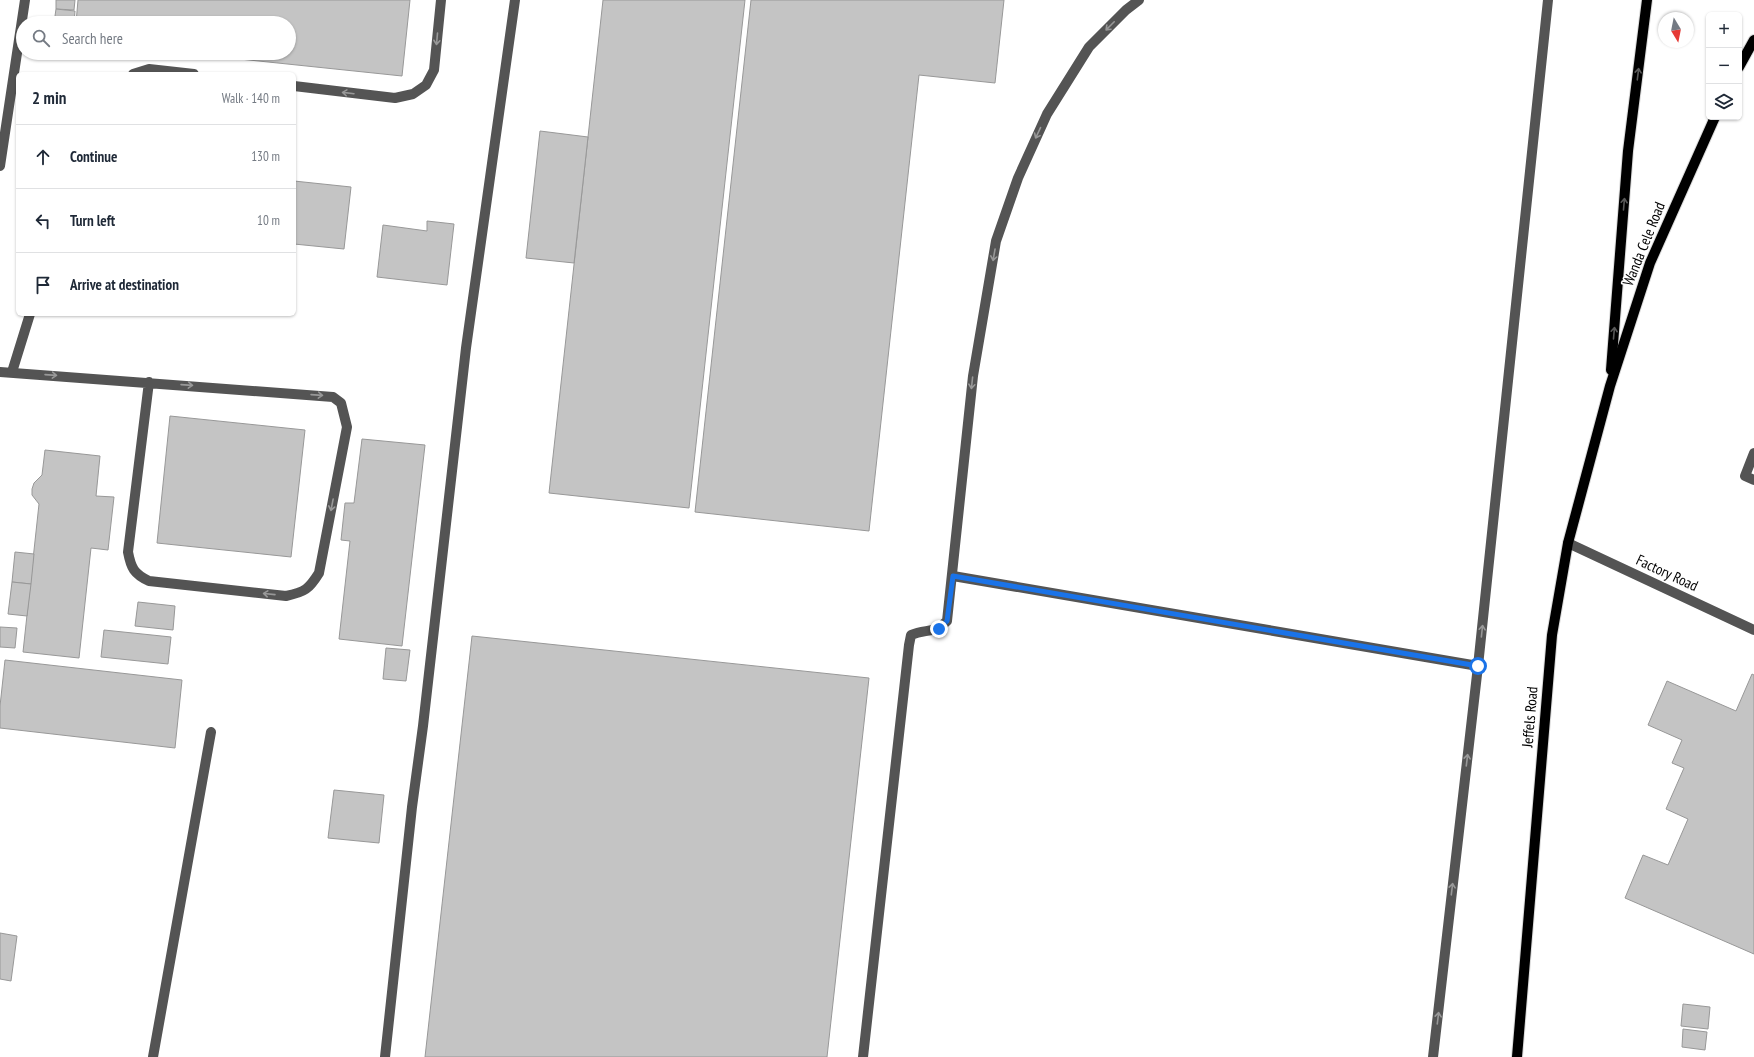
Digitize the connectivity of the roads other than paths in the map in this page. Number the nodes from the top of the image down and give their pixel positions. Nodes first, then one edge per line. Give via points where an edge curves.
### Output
1 (25, 0) edge
2 (440, 0) edge
3 (515, 0) edge
4 (1139, 0) edge
5 (1548, 0) edge
6 (1647, 0) edge
7 (23, 16) edge
8 (1754, 40) edge
9 (16, 60) edge
10 (1742, 62) edge
11 (139, 72) edge
12 (176, 72) edge
13 (296, 86) edge
14 (1714, 120) edge
15 (0, 166) edge
16 (29, 316) edge
17 (0, 372) edge
18 (12, 372) junction
19 (148, 382) junction
20 (1610, 386) junction
21 (1754, 453) edge
22 (1754, 480) edge
23 (1568, 543) junction
24 (953, 576) junction
25 (1754, 630) edge
26 (1478, 666) junction
27 (211, 732) dead end
28 (153, 1057) edge
29 (385, 1057) edge
30 (863, 1057) edge
31 (1433, 1057) edge
32 (1517, 1057) edge

1 - 7 street
2 -> 13 street via 434,70 426,85 413,94 395,98
3 - 29 street via 466,348
4 -> 24 street via 1089,46 1047,114 1018,178 996,241 973,376
26 -> 5 street
20 -> 6 main road via 1628,151
8 - 10 main road
9 - 15 street
11 - 12 street via 149,69
14 - 20 main road, Wanda Cele Road via 1650,263
16 - 18 street
17 - 18 street
18 -> 19 street
19 -> 19 street via 333,397 341,403 347,427 319,573 311,586 300,593 286,596 149,581 139,576 131,565 128,552
20 - 23 main road, Jeffels Road
21 - 22 street via 1745,476
23 - 25 street, Factory Road
23 - 32 main road, Jeffels Road via 1552,635
24 - 26 street
24 - 30 street via 947,621 939,629 911,635
31 -> 26 street
27 - 28 street

